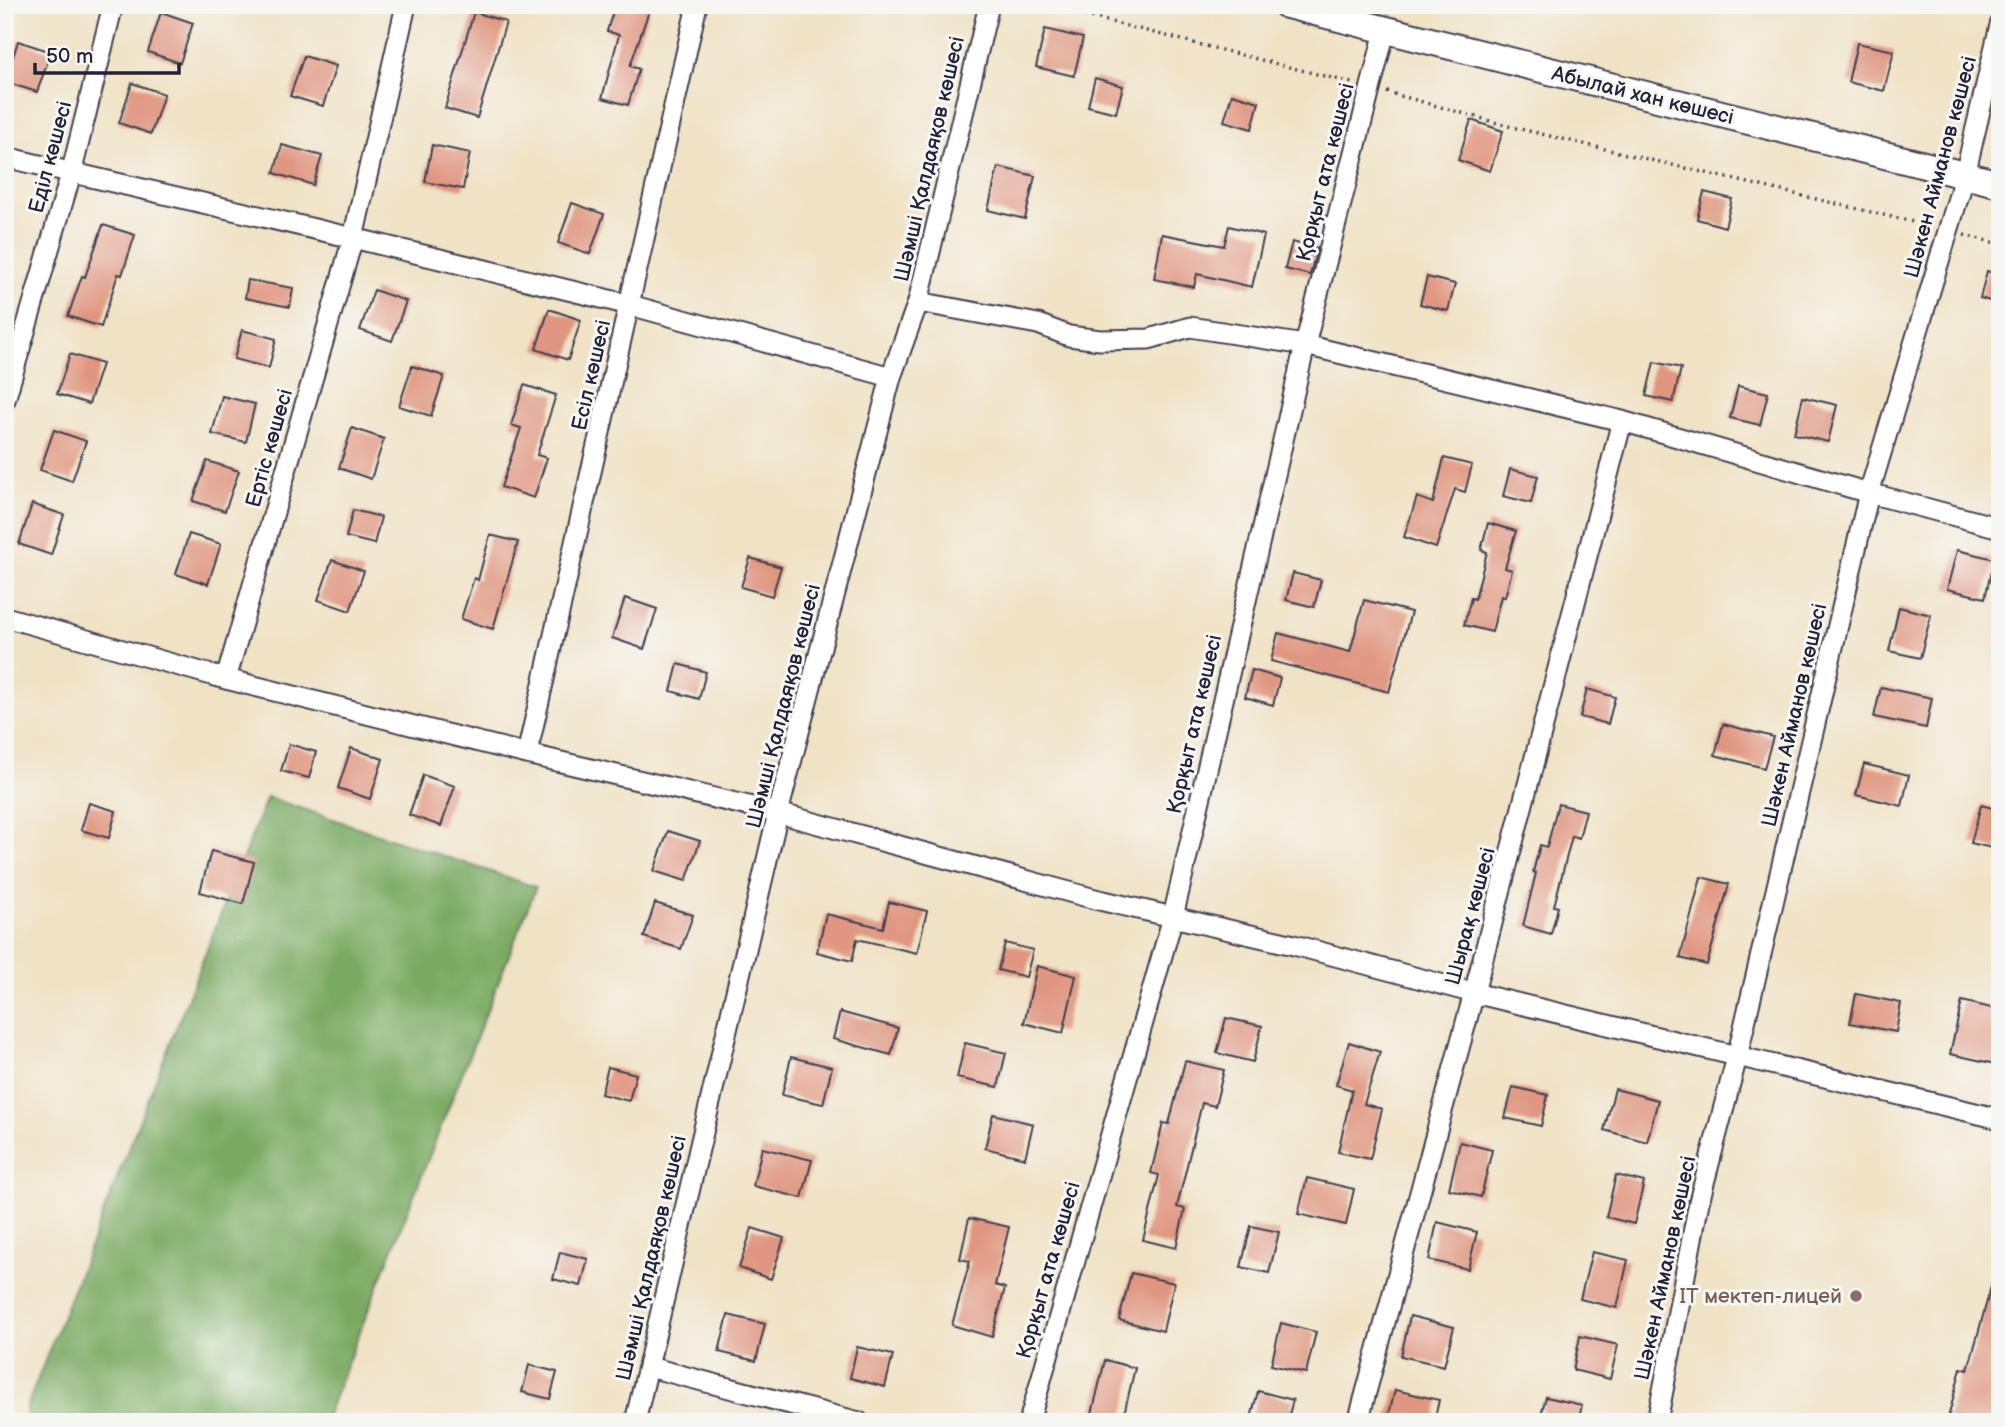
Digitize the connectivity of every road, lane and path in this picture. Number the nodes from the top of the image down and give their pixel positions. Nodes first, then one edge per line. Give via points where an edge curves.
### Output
1 (113, 5) edge
2 (406, 5) edge
3 (697, 5) edge
4 (989, 5) edge
5 (1044, 5) edge
6 (1292, 6) edge
7 (2000, 25) edge
8 (1385, 31) junction
9 (1370, 88) junction
10 (5, 157) edge
11 (71, 174) junction
12 (1965, 175) junction
13 (2000, 184) edge
14 (1948, 231) junction
15 (353, 237) junction
16 (2000, 244) edge
17 (918, 302) junction
18 (630, 306) junction
19 (1305, 345) junction
20 (891, 377) junction
21 (5, 400) edge
22 (1622, 421) junction
23 (1869, 493) junction
24 (2000, 528) edge
25 (5, 617) edge
26 (226, 679) junction
27 (527, 754) junction
28 (778, 813) junction
29 (1173, 917) junction
30 (1474, 993) junction
31 (1737, 1057) junction
32 (2000, 1119) edge
33 (649, 1367) junction
34 (635, 1422) edge
35 (859, 1422) edge
36 (1028, 1422) edge
37 (1358, 1422) edge
38 (1657, 1422) edge

1 - 11 street, Еділ көшесі
2 - 15 street, Ертіс көшесі
3 - 18 street, Есіл көшесі
4 - 17 street, Шәмші Қалдаяқов көшесі
5 - 9 path
6 - 8 street, Абылай хан көшесі
7 - 12 street, Шәкен Айманов көшесі
8 - 9 street, Қорқыт ата көшесі
8 - 12 street, Абылай хан көшесі
9 - 14 path via 1512,127
9 - 19 street, Қорқыт ата көшесі
10 - 11 street
11 - 15 street
11 - 21 street, Еділ көшесі
12 - 13 street, Абылай хан көшесі
12 - 14 street, Шәкен Айманов көшесі
14 - 16 path
14 - 23 street, Шәкен Айманов көшесі
15 - 18 street
15 - 26 street, Ертіс көшесі
17 - 19 street via 1100,340 1149,339 1190,327
17 - 20 street, Шәмші Қалдаяқов көшесі
18 - 20 street
18 - 27 street, Есіл көшесі
19 - 22 street
19 - 29 street, Қорқыт ата көшесі
20 - 28 street, Шәмші Қалдаяқов көшесі
22 - 23 street
22 - 30 street, Шырақ көшесі
23 - 24 street
23 - 31 street, Шәкен Айманов көшесі
25 - 26 street
26 - 27 street
27 - 28 street
28 - 29 street
28 - 33 street, Шәмші Қалдаяқов көшесі
29 - 30 street
29 - 36 street, Қорқыт ата көшесі
30 - 31 street
30 - 37 street, Шырақ көшесі
31 - 32 street
31 - 38 street, Шәкен Айманов көшесі via 1699,1202
33 - 34 street, Шәмші Қалдаяқов көшесі
33 - 35 street

